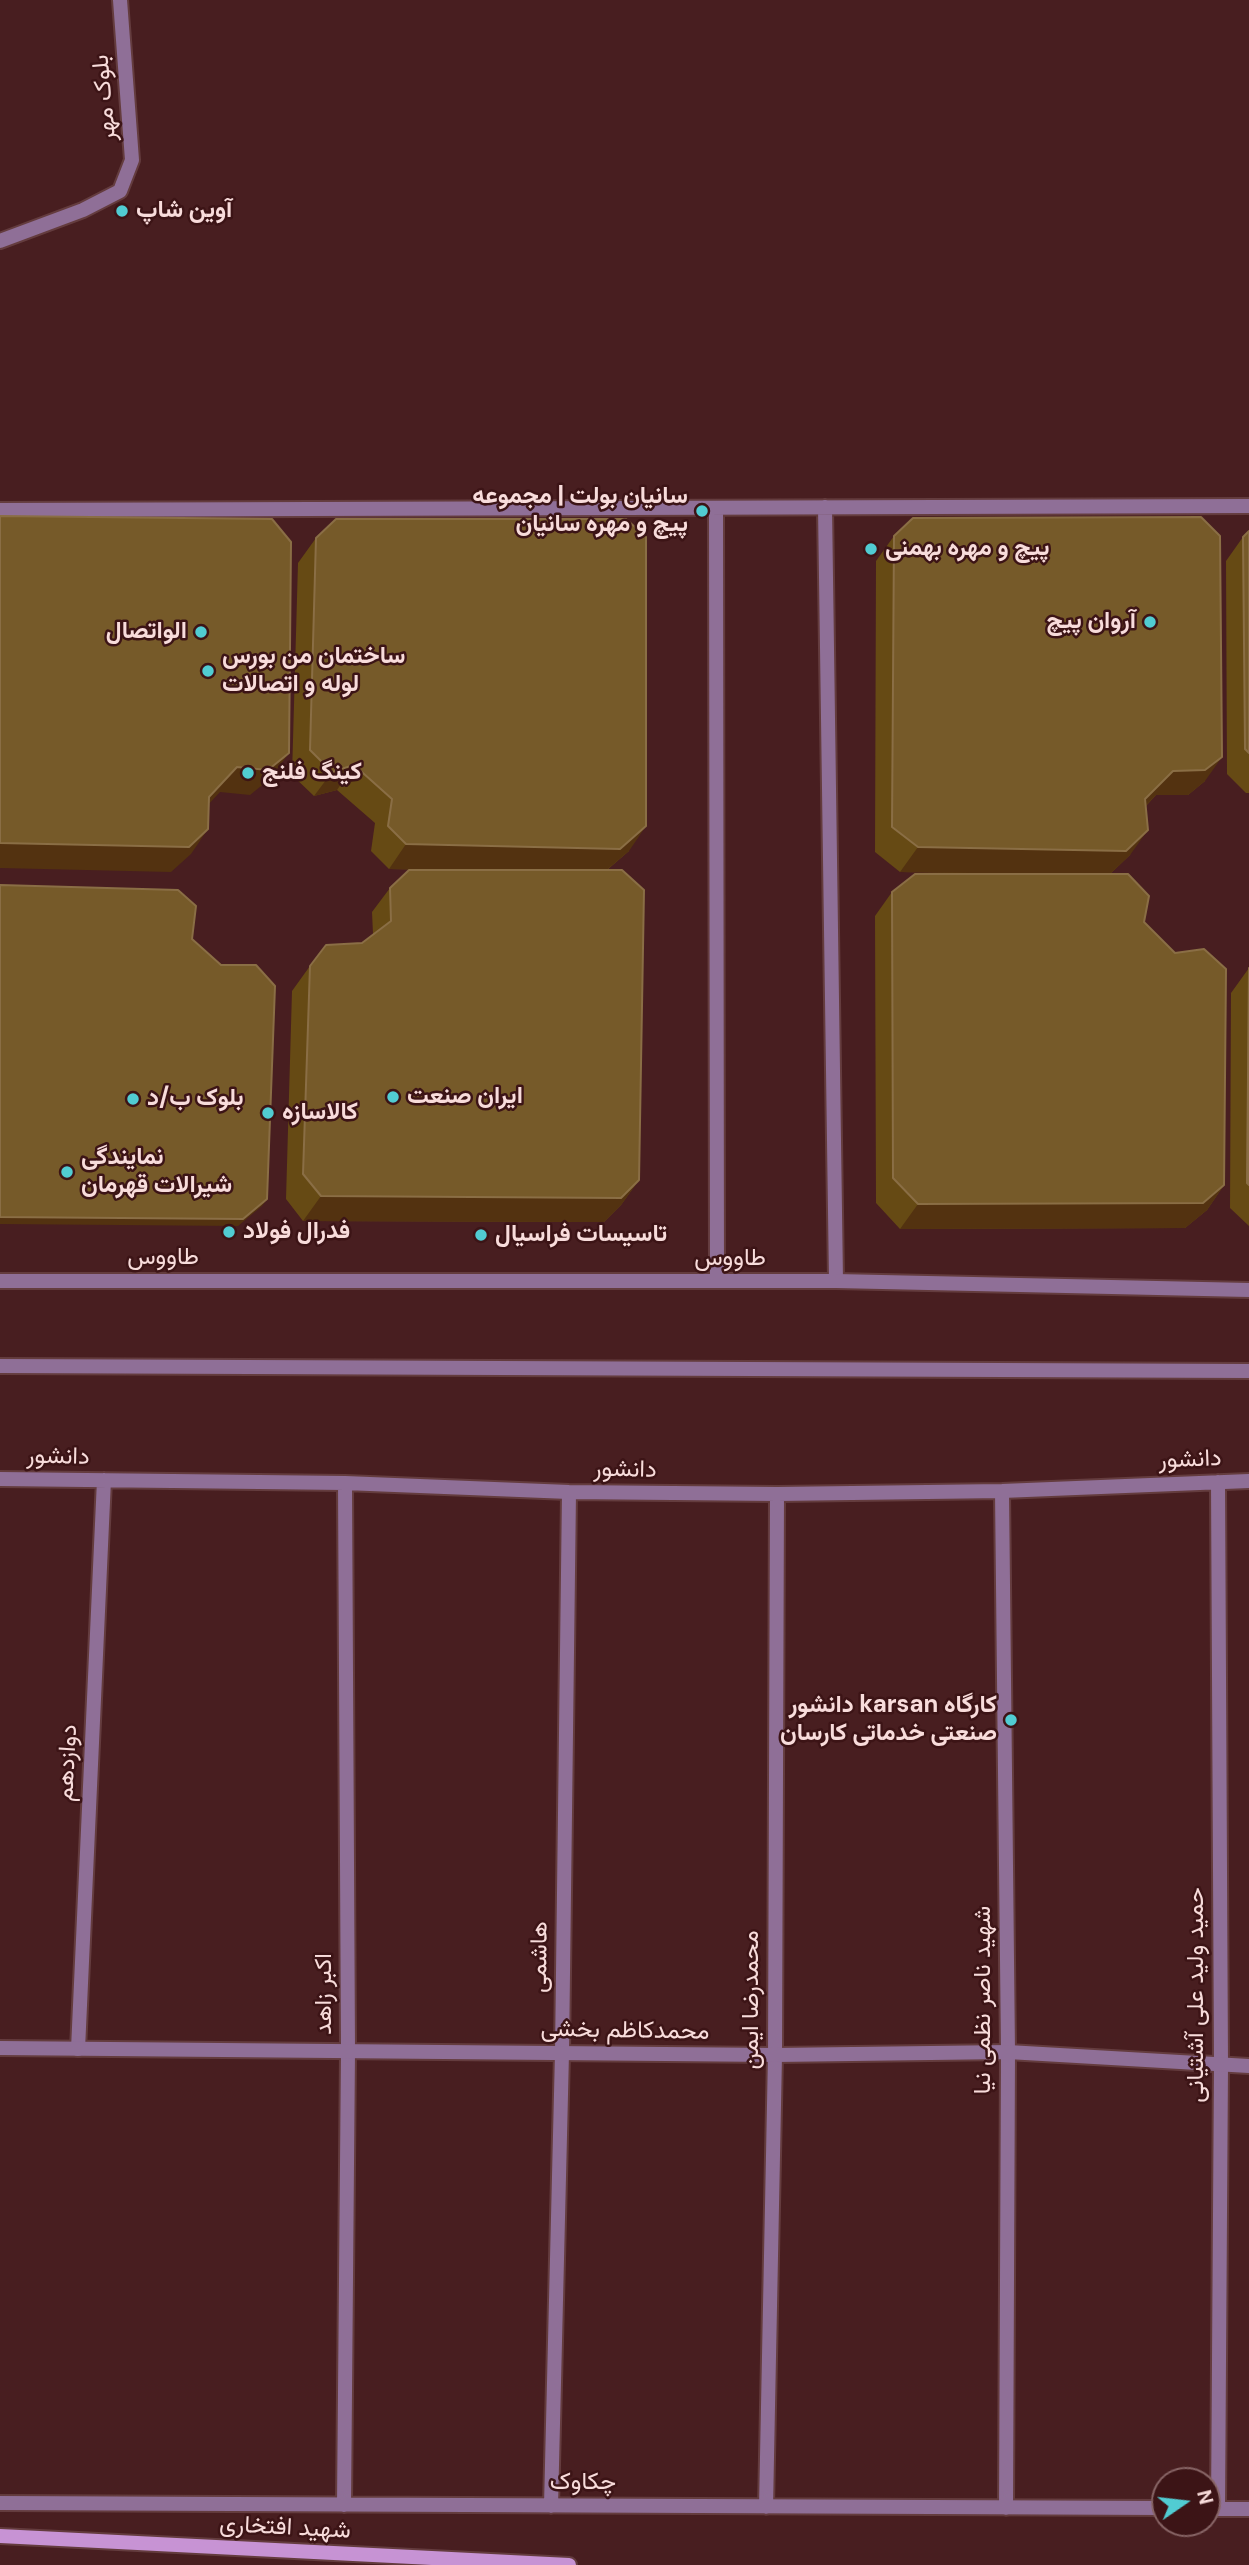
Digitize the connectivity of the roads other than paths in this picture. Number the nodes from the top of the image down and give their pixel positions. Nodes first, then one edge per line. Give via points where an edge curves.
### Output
1 (120, 0) edge
2 (0, 241) edge
3 (1249, 506) edge
4 (825, 507) junction
5 (716, 508) junction
6 (0, 510) edge
7 (0, 1281) edge
8 (836, 1281) junction
9 (717, 1282) junction
10 (1249, 1290) edge
11 (0, 1366) edge
12 (1249, 1371) edge
13 (0, 1479) edge
14 (104, 1480) junction
15 (1249, 1481) edge
16 (1218, 1482) junction
17 (345, 1483) junction
18 (1002, 1491) junction
19 (569, 1492) junction
20 (777, 1494) junction
21 (0, 2048) edge
22 (78, 2049) junction
23 (348, 2051) junction
24 (1008, 2052) junction
25 (562, 2053) junction
26 (775, 2055) junction
27 (1221, 2065) junction
28 (1249, 2066) edge
29 (1213, 2467) edge
30 (0, 2503) edge
31 (344, 2505) junction
32 (551, 2506) junction
33 (766, 2507) junction
34 (1006, 2508) junction
35 (1151, 2508) edge
36 (1221, 2509) edge
37 (1249, 2509) edge
38 (0, 2536) edge
39 (569, 2565) edge

1 - 2 street, بلوک مهر via 132,160 120,191
3 - 4 street
4 - 5 street
4 - 8 street
5 - 6 street
5 - 9 street
7 - 9 street, طاووس
8 - 9 street, طاووس
8 - 10 street, طاووس
11 - 12 street
13 - 14 street, دانشور
14 - 17 street, دانشور
14 - 22 street, دوازدهم
15 - 16 street, دانشور
16 - 18 street, دانشور
16 - 27 street, حمید ولید علی آشتیانی
17 - 19 street, دانشور
17 - 23 street, اکبر زاهد
18 - 20 street, دانشور
18 - 24 street, شهید ناصر نظمی نیا
19 - 20 street, دانشور
19 - 25 street, هاشمی
20 - 26 street, محمدرضا ایمن
21 - 22 street, محمدکاظم بخشی
22 - 23 street, محمدکاظم بخشی
23 - 25 street, محمدکاظم بخشی
23 - 31 street, اکبر زاهد
24 - 26 street, محمدکاظم بخشی
24 - 27 street, محمدکاظم بخشی
24 - 34 street, شهید ناصر نظمی نیا
25 - 26 street, محمدکاظم بخشی
25 - 32 street, هاشمی
26 - 33 street, محمدرضا ایمن
27 - 28 street, محمدکاظم بخشی
27 - 29 street, حمید ولید علی آشتیانی
30 - 31 street, چکاوک
31 - 32 street, چکاوک
32 - 33 street, چکاوک
33 - 34 street, چکاوک
34 - 35 street, چکاوک
36 - 37 street
38 - 39 main road, شهید افتخاری

